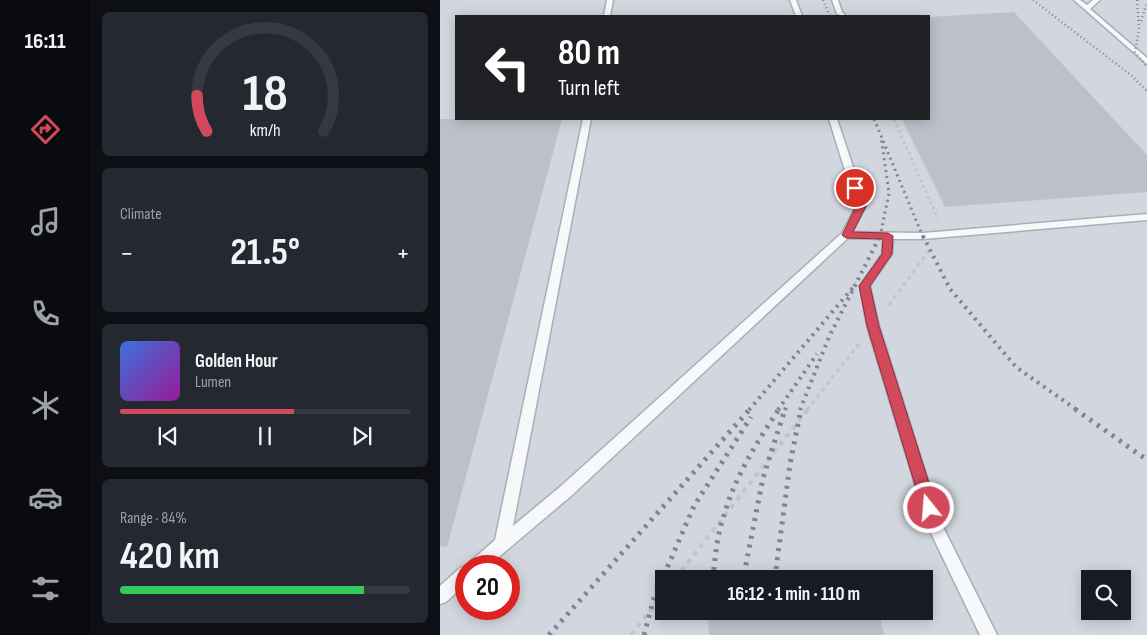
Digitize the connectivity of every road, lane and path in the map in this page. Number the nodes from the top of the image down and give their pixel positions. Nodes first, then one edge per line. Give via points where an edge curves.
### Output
1 (610, 0) edge
2 (793, 0) edge
3 (835, 0) edge
4 (1077, 0) edge
5 (1097, 0) edge
6 (1086, 9) junction
7 (607, 15) edge
8 (799, 15) edge
9 (842, 15) edge
10 (1147, 62) edge
11 (586, 120) edge
12 (832, 120) edge
13 (894, 120) edge
14 (1147, 217) edge
15 (945, 234) junction
16 (846, 235) junction
17 (888, 236) junction
18 (873, 326) junction
19 (502, 544) junction
20 (489, 555) edge
21 (682, 570) edge
22 (455, 583) edge
23 (440, 596) edge
24 (655, 604) edge
25 (631, 635) edge
26 (989, 635) edge

1 - 7 lane
2 - 8 lane
3 - 9 lane
4 - 6 lane
5 - 6 lane
6 - 10 lane
11 - 19 lane
12 - 16 lane via 861,206
13 - 15 path
14 - 15 lane
15 - 17 lane
15 - 18 path
16 - 17 lane
16 - 19 lane via 566,491
17 - 18 lane via 887,254 865,286
18 - 21 path
18 - 26 lane via 935,526
19 - 20 lane
22 - 23 lane
24 - 25 path

